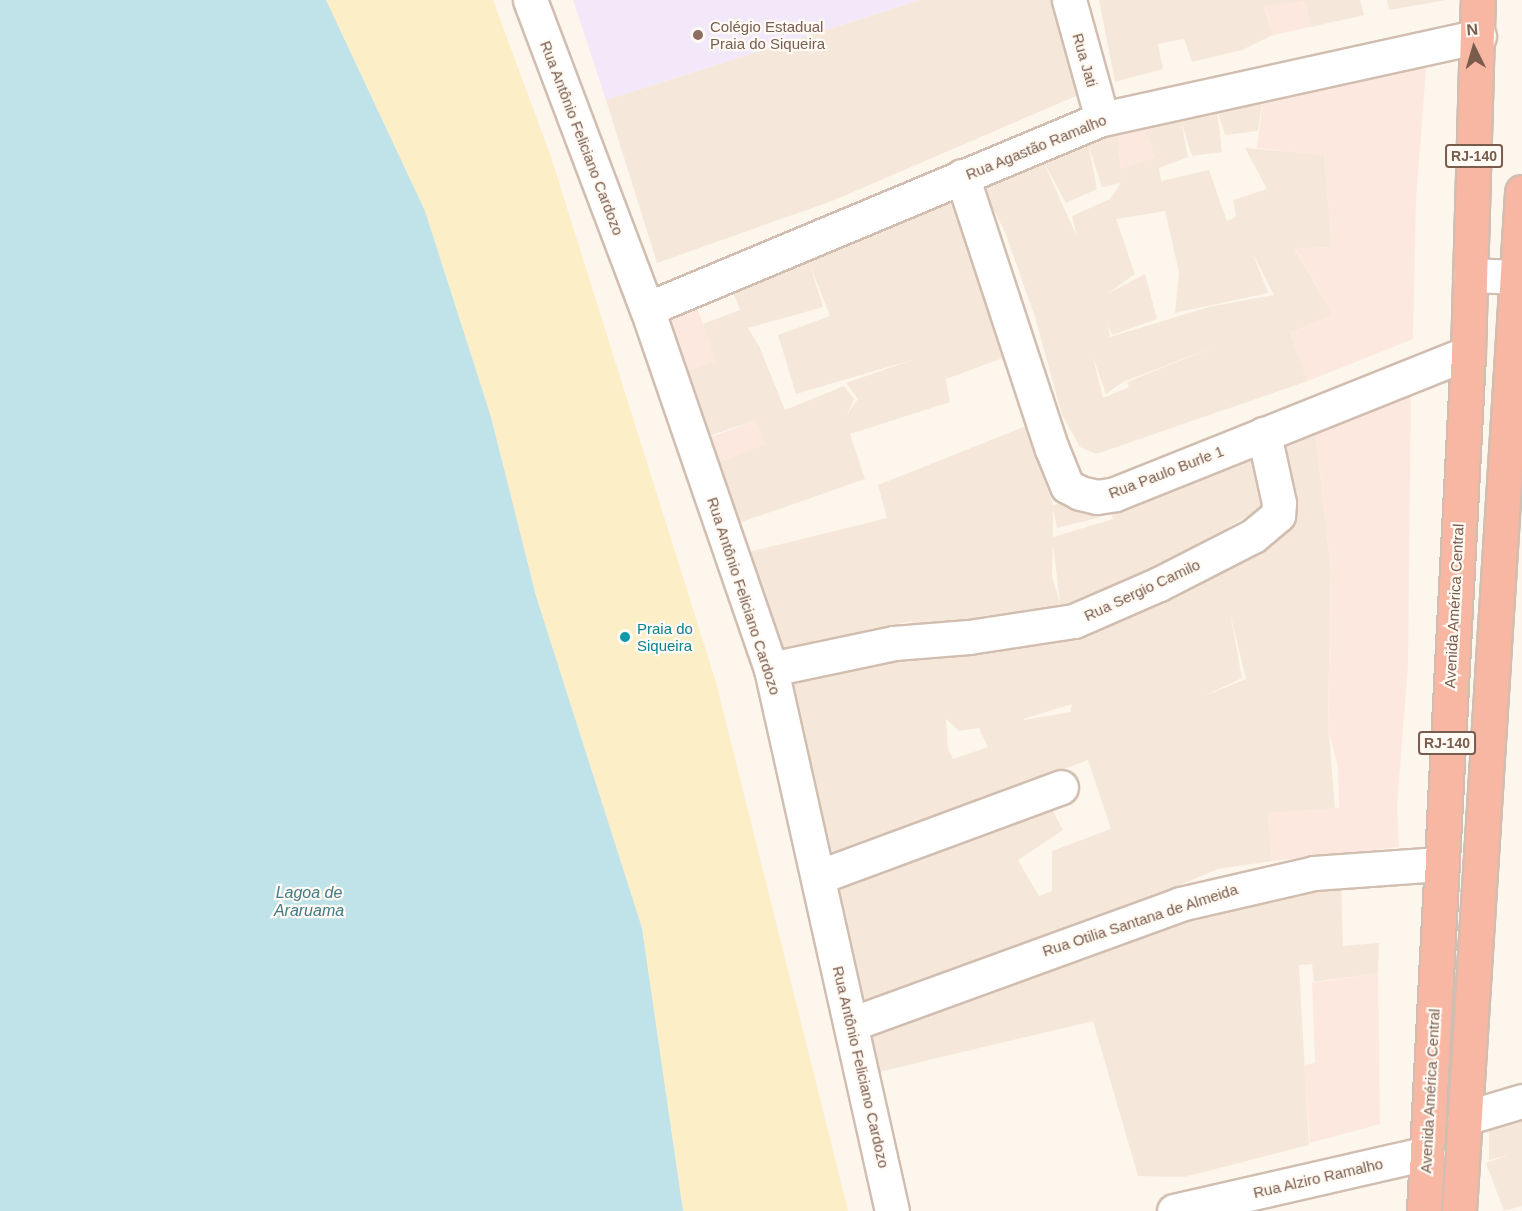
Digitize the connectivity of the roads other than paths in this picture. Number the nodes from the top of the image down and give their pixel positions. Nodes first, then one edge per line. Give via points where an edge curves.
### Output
1 (530, 0) edge
2 (1069, 0) edge
3 (1478, 0) edge
4 (1479, 36) junction
5 (1102, 119) junction
6 (962, 176) junction
7 (1522, 192) edge
8 (1470, 275) junction
9 (1519, 277) edge
10 (647, 309) junction
11 (1468, 353) junction
12 (1264, 434) junction
13 (771, 669) junction
14 (1061, 787) dead end
15 (1440, 864) junction
16 (818, 878) junction
17 (851, 1024) junction
18 (1522, 1101) edge
19 (1465, 1118) junction
20 (1427, 1153) junction
21 (892, 1211) edge
22 (1174, 1211) edge
23 (1424, 1211) edge
24 (1459, 1211) edge

1 - 10 street, Rua Antônio Feliciano Cardozo
2 - 5 street, Rua Jati
3 - 4 highway, Avenida América Central / RJ-140
4 - 5 street, Rua Agastão Ramalho
4 - 8 highway, Avenida América Central / RJ-140
5 - 6 street, Rua Agastão Ramalho
6 - 10 street, Rua Agastão Ramalho
6 - 12 street, Rua Paulo Burle 1 via 1067,486 1097,497 1115,494
7 - 9 highway, RJ-140
8 - 9 street
8 - 11 highway, Avenida América Central / RJ-140
9 - 19 highway, RJ-140
10 - 13 street, Rua Antônio Feliciano Cardozo
11 - 12 street, Rua Paulo Burle 1
11 - 15 highway, Avenida América Central / RJ-140
12 - 13 street, Rua Sergio Camilo via 1279,503 1278,515 1253,536 1159,584 1074,621 969,637 894,643
13 - 16 street, Rua Antônio Feliciano Cardozo
14 - 16 street
15 - 17 street, Rua Otilia Santana de Almeida via 1314,873 1202,898 1015,961
15 - 20 highway, Avenida América Central / RJ-140
16 - 17 street, Rua Antônio Feliciano Cardozo
17 - 21 street, Rua Antônio Feliciano Cardozo
18 - 19 street
19 - 24 highway, RJ-140
20 - 22 street, Rua Alziro Ramalho
20 - 23 highway, Avenida América Central / RJ-140

